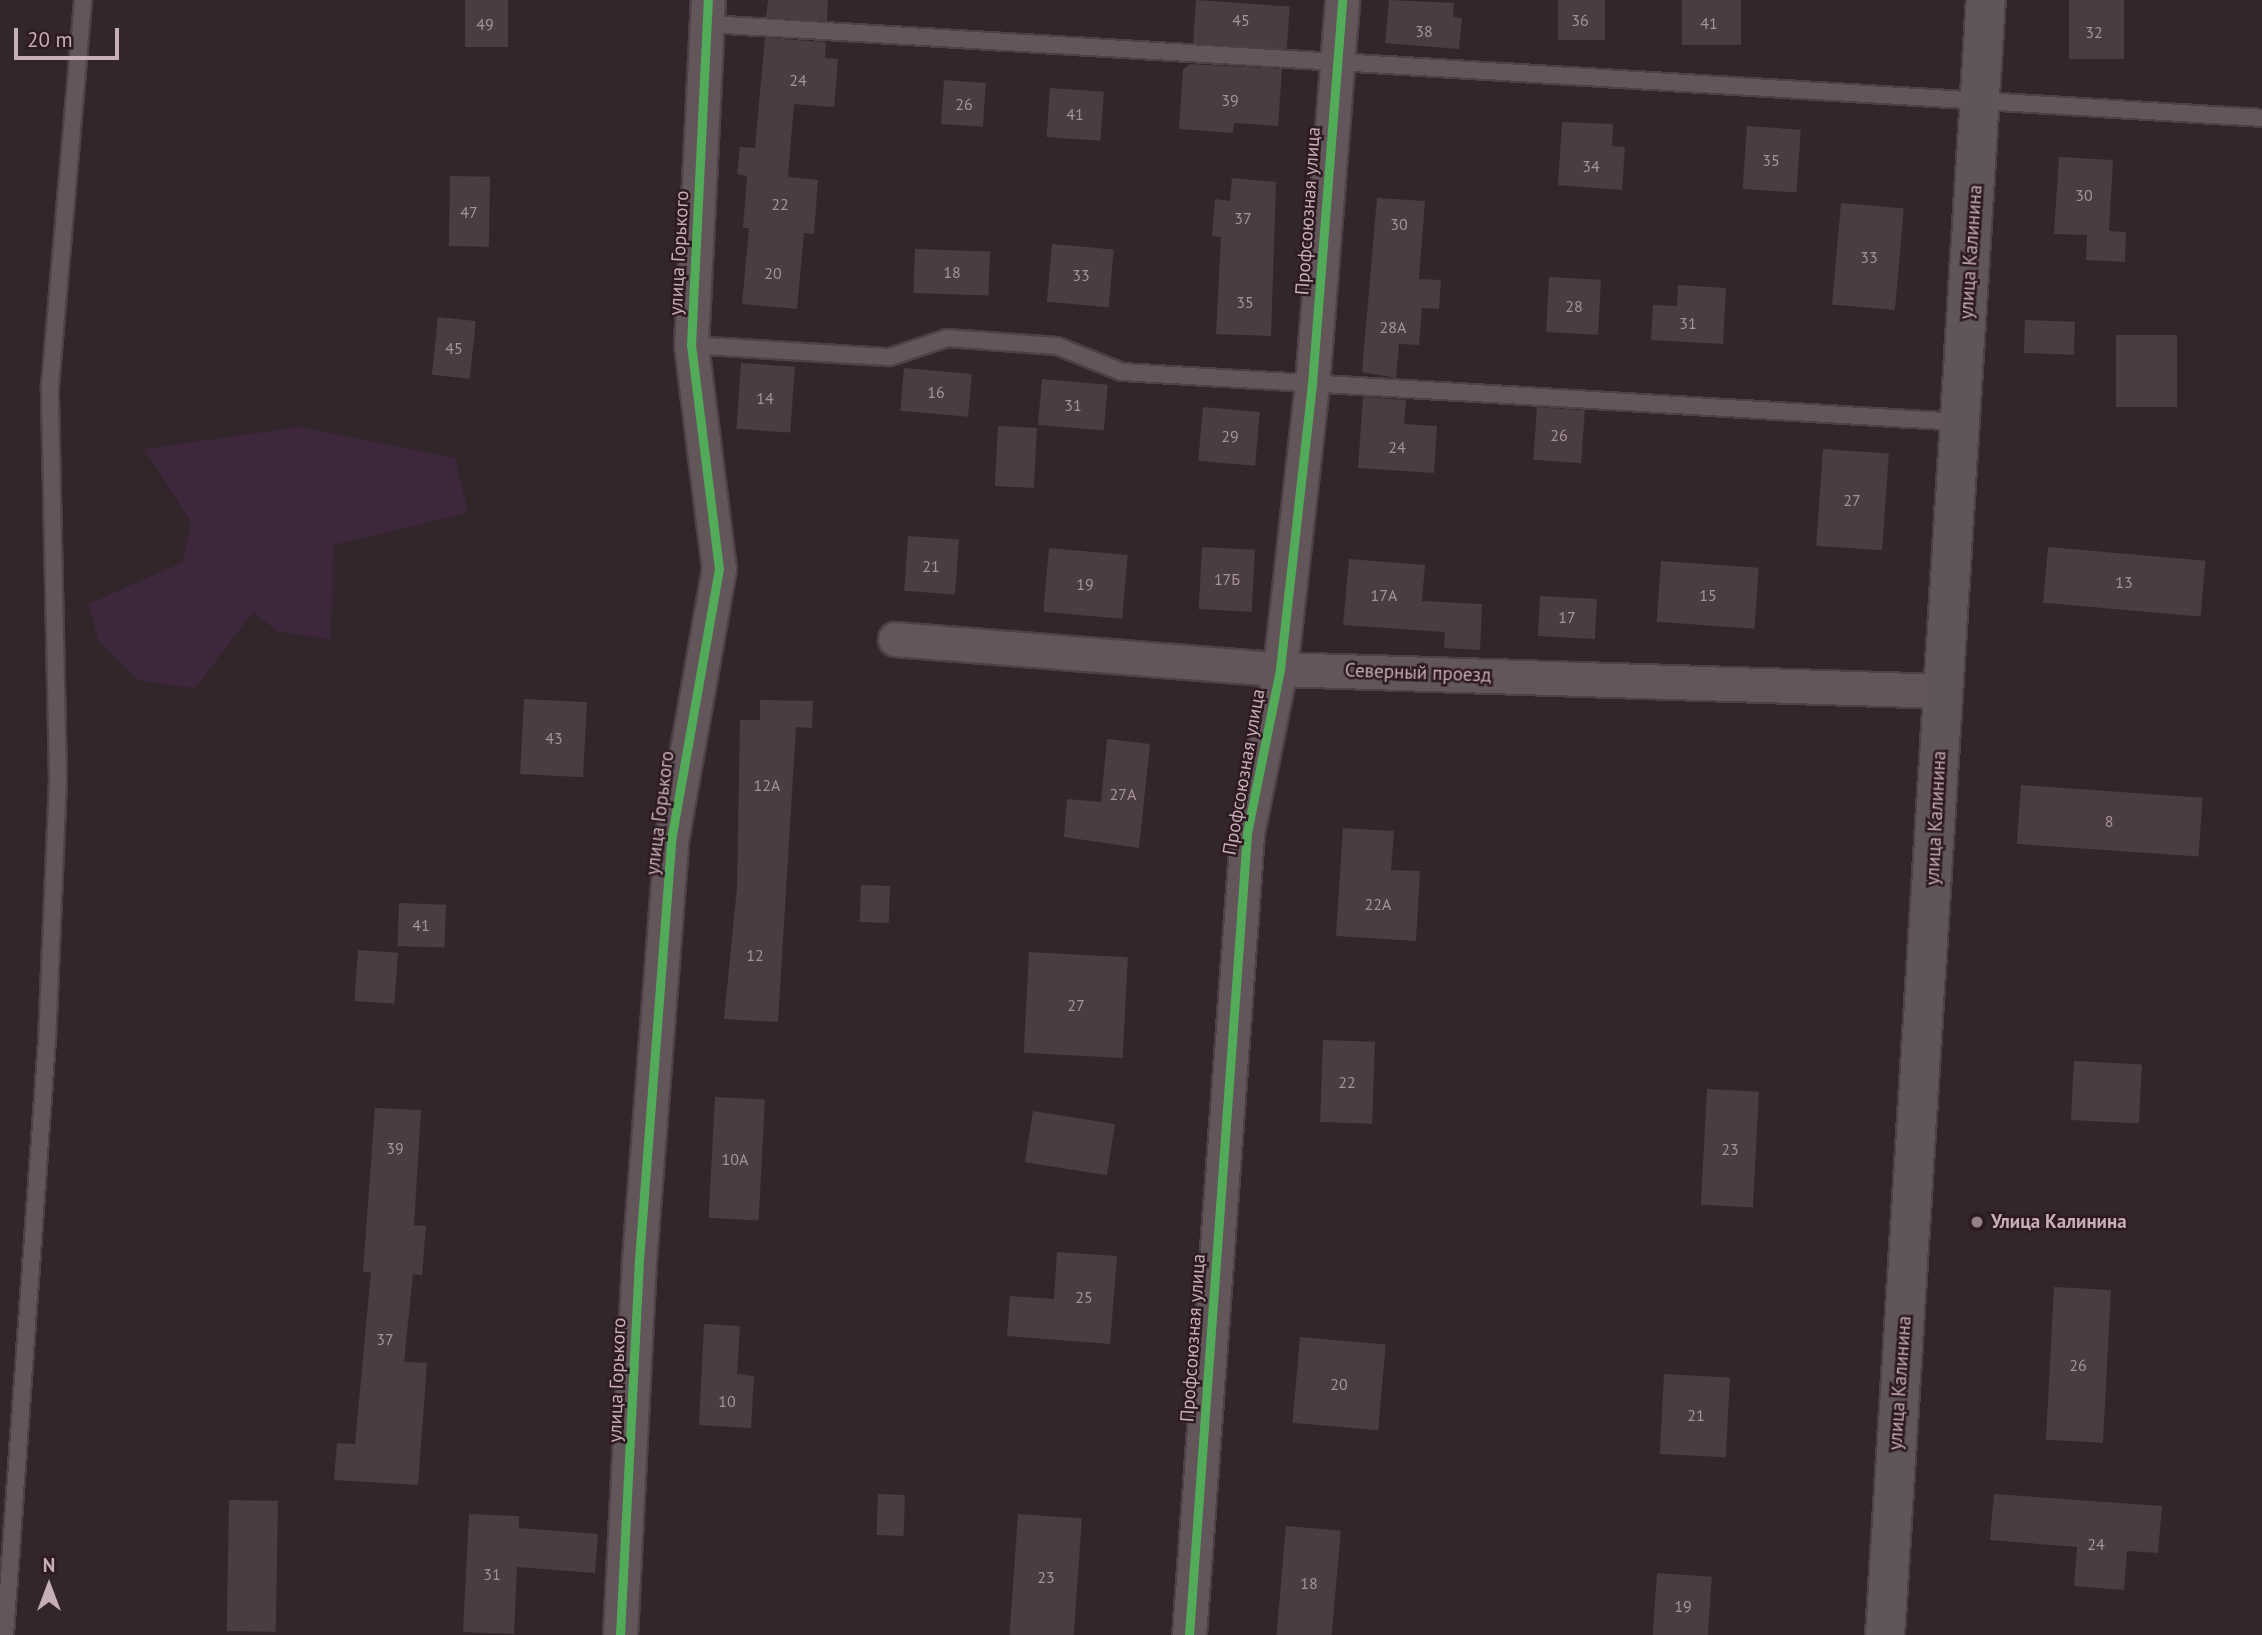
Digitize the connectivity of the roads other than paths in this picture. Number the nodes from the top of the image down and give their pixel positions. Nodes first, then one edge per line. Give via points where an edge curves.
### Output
1 (83, 0) edge
2 (1342, 0) edge
3 (1986, 0) edge
4 (708, 12) edge
5 (1337, 64) junction
6 (1980, 105) junction
7 (2262, 118) edge
8 (691, 345) junction
9 (1312, 383) junction
10 (1960, 422) junction
11 (895, 639) dead end
12 (1280, 669) junction
13 (1943, 691) junction
14 (5, 1635) edge
15 (620, 1635) edge
16 (1189, 1635) edge
17 (1885, 1635) edge

1 - 14 lane via 50,386 58,779 47,1041
2 - 5 street, Профсоюзная улица
3 - 6 main road, улица Калинина
4 - 5 lane
4 - 8 street, улица Горького
5 - 6 lane
5 - 9 street, Профсоюзная улица
6 - 7 lane
6 - 10 main road, улица Калинина
8 - 9 lane via 890,357 947,338 1057,346 1122,372
8 - 15 street, улица Горького via 719,569 672,835 639,1260
9 - 10 lane
9 - 12 street, Профсоюзная улица
10 - 13 main road, улица Калинина
11 - 12 street, Северный проезд
12 - 13 street, Северный проезд
12 - 16 street, Профсоюзная улица via 1247,833
13 - 17 main road, улица Калинина

